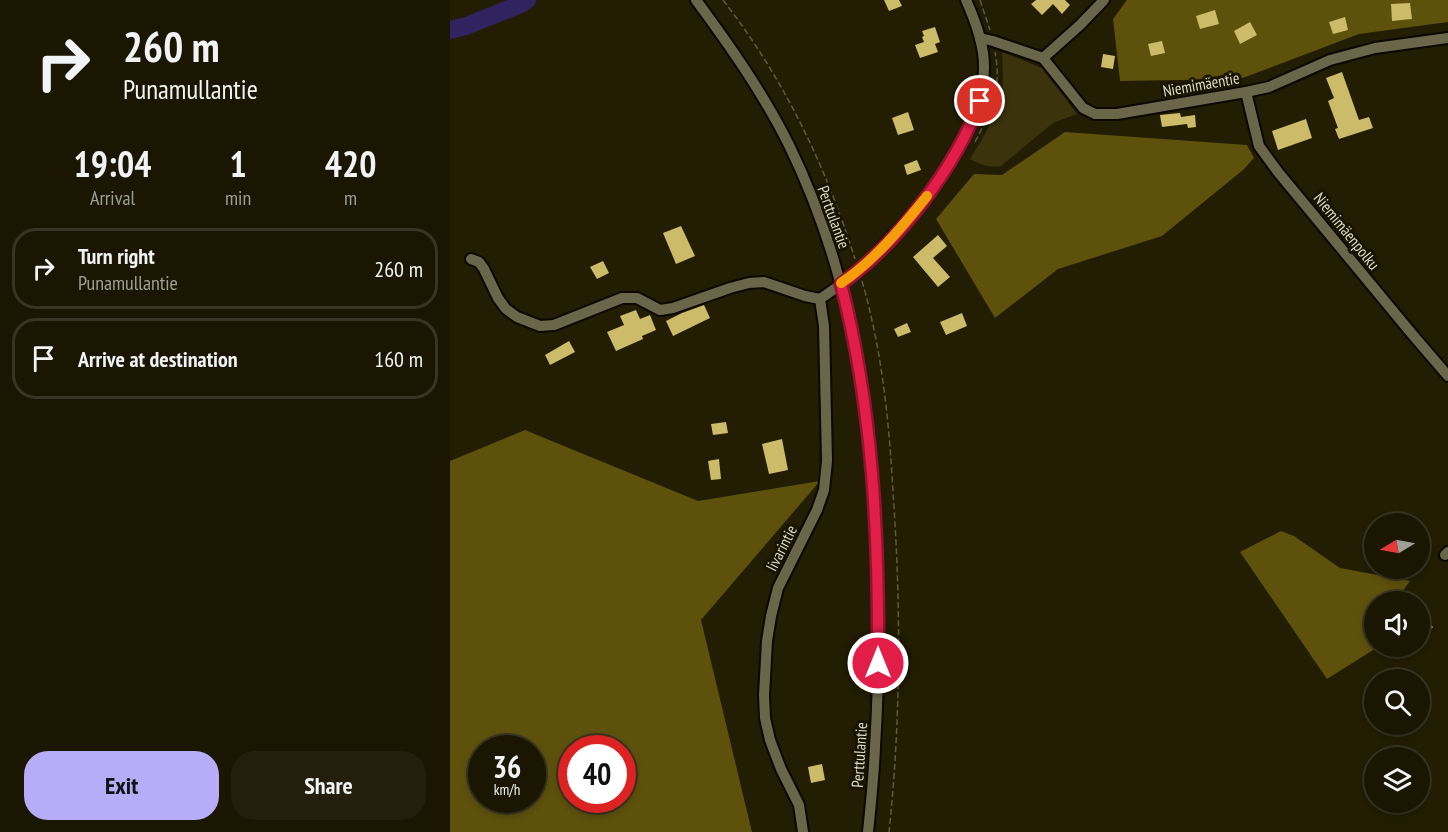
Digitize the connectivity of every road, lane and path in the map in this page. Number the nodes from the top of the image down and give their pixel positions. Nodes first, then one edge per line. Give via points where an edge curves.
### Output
1 (696, 0) edge
2 (723, 0) edge
3 (966, 0) edge
4 (1104, 0) edge
5 (980, 38) junction
6 (1448, 38) edge
7 (1043, 58) junction
8 (1246, 92) junction
9 (843, 221) junction
10 (833, 225) dead end
11 (471, 259) dead end
12 (859, 271) junction
13 (841, 284) junction
14 (820, 298) junction
15 (1448, 376) edge
16 (803, 832) edge
17 (868, 832) edge
18 (889, 832) edge

1 - 13 street, Perttulantie via 760,92 789,146 822,225
2 - 9 path via 795,111
3 - 5 street
4 - 7 street
5 - 7 street
5 - 12 street via 983,84 964,138 929,194
6 - 8 street, Niemimäentie via 1375,48 1330,60 1269,87
7 - 8 street, Niemimäentie via 1083,108 1095,114 1117,114
8 - 15 street, Niemimäenpolku via 1259,146
9 - 10 path
9 - 12 path
11 - 14 street via 484,269 506,309 540,326 554,325 622,298 637,298 660,310 749,283 764,282
12 - 13 street
12 - 18 path via 884,385 897,546 898,668
13 - 14 street
13 - 17 street, Perttulantie via 864,396 877,557 878,663
14 - 16 street, Iivarintie via 826,413 824,490 778,588 767,641 764,695 770,740 799,804

